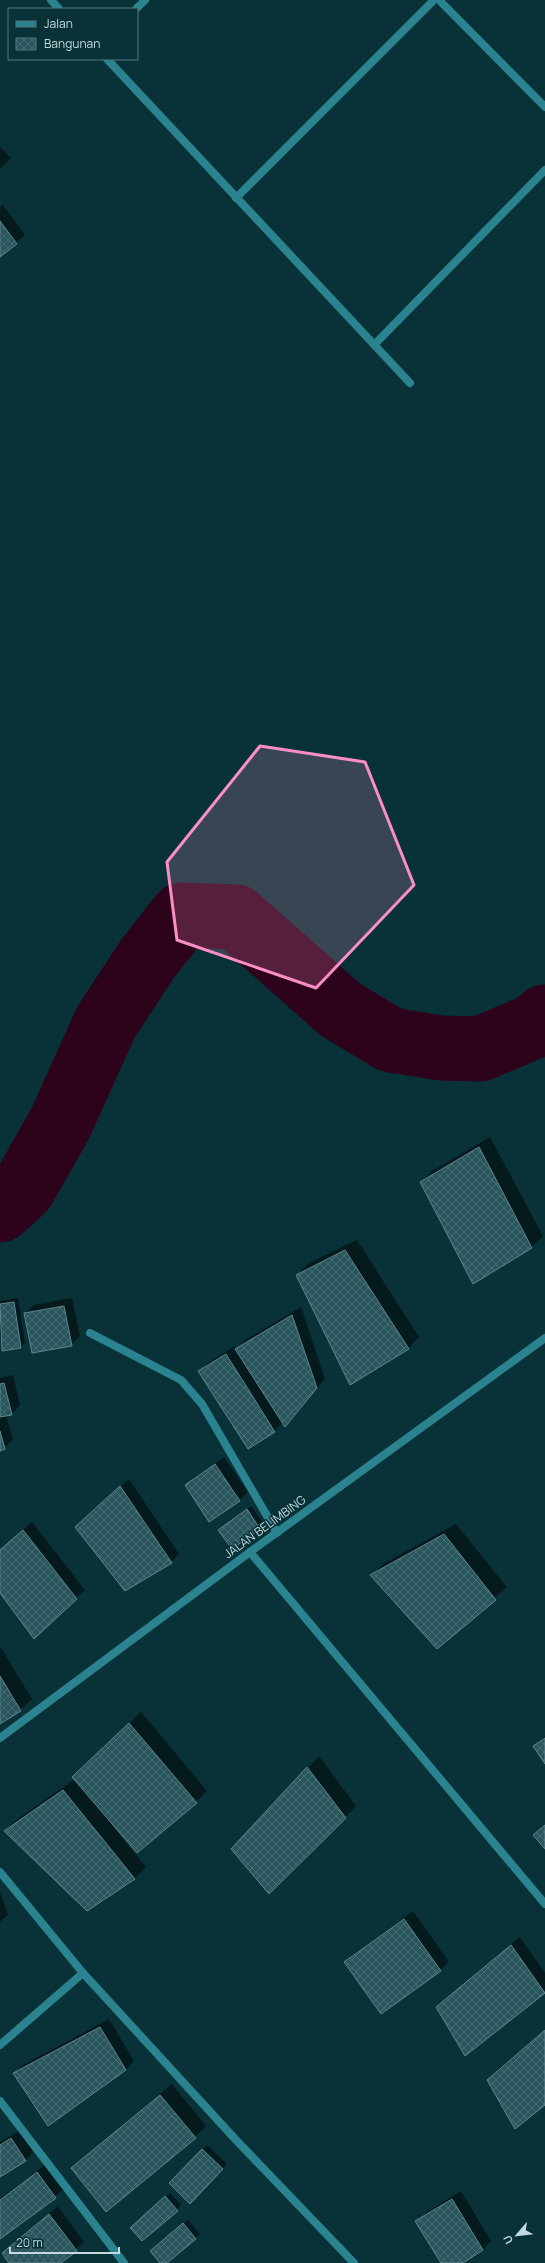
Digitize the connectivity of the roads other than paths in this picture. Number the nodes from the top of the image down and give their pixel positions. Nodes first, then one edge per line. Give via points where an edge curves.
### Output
1 (51, 0) edge
2 (145, 0) edge
3 (434, 0) edge
4 (439, 0) edge
5 (58, 8) edge
6 (137, 8) edge
7 (108, 60) edge
8 (545, 107) edge
9 (545, 170) edge
10 (236, 198) junction
11 (374, 345) junction
12 (410, 383) dead end
13 (90, 1333) dead end
14 (545, 1338) edge
15 (277, 1533) junction
16 (250, 1552) junction
17 (0, 1738) edge
18 (0, 1872) edge
19 (545, 1904) edge
20 (84, 1973) junction
21 (0, 2046) edge
22 (0, 2101) edge
23 (124, 2263) edge
24 (354, 2263) edge

1 - 5 street
2 - 6 street
3 - 10 street
4 - 8 street
7 - 10 street
9 - 11 street
10 - 11 street
11 - 12 street
13 - 15 street via 181,1380 202,1404
14 - 15 street, JALAN BELIMBING
15 - 16 street, JALAN BELIMBING
16 - 17 street, JALAN BELIMBING
16 - 19 street
18 - 20 street
20 - 21 street
20 - 24 street
22 - 23 street

